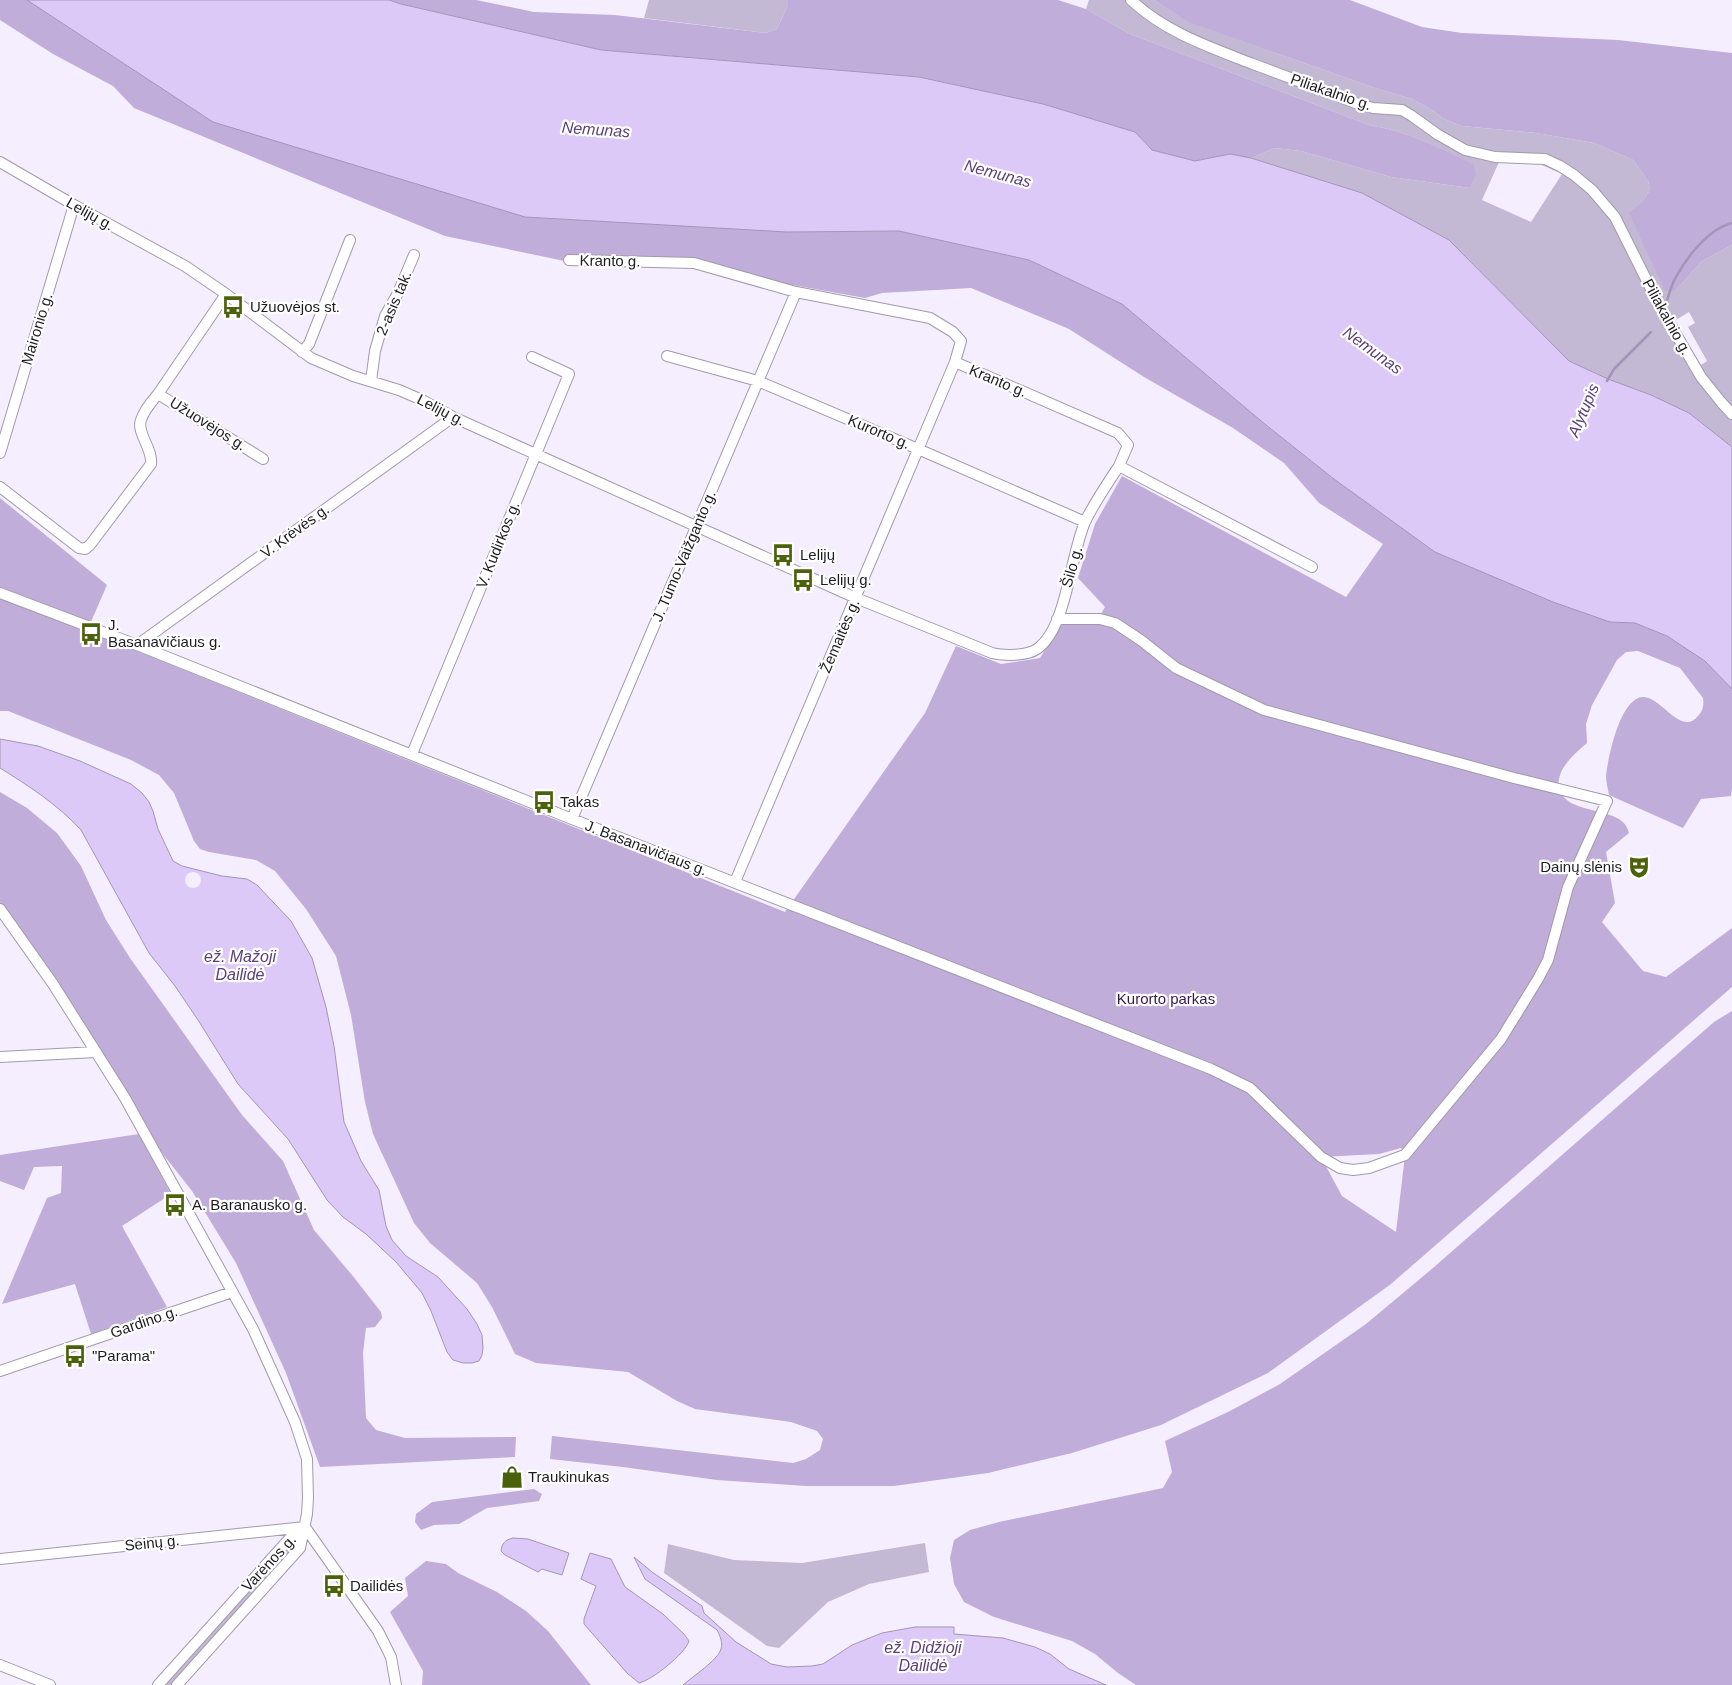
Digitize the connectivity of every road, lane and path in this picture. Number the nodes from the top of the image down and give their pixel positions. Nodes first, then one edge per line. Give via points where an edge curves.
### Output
1 (1131, 0) edge
2 (0, 162) edge
3 (74, 205) junction
4 (350, 240) dead end
5 (414, 255) dead end
6 (569, 260) dead end
7 (796, 292) junction
8 (226, 294) junction
9 (302, 352) junction
10 (668, 356) dead end
11 (532, 357) dead end
12 (955, 362) junction
13 (371, 381) junction
14 (758, 381) junction
15 (158, 394) junction
16 (1732, 414) edge
17 (453, 417) junction
18 (918, 449) junction
19 (536, 453) junction
20 (0, 454) edge
21 (263, 459) dead end
22 (1119, 466) junction
23 (0, 487) edge
24 (1085, 522) junction
25 (696, 528) junction
26 (1312, 566) dead end
27 (0, 593) edge
28 (856, 598) junction
29 (1057, 619) junction
30 (137, 645) junction
31 (1017, 654) joint
32 (412, 754) junction
33 (572, 820) junction
34 (735, 882) junction
35 (0, 909) edge
36 (96, 1052) junction
37 (0, 1057) edge
38 (232, 1292) junction
39 (0, 1371) edge
40 (305, 1528) junction
41 (0, 1559) edge
42 (0, 1665) edge
43 (50, 1685) edge
44 (158, 1685) edge
45 (178, 1685) edge
46 (396, 1685) edge

1 - 16 street, Piliakalnio g. via 1174,32 1196,42 1358,104 1402,110 1465,150 1495,157 1545,159 1574,174 1615,217 1659,305 1696,369
2 - 3 street, Lelijų g.
3 - 8 street, Lelijų g. via 185,266
3 - 20 street, Maironio g.
4 - 9 street via 309,344
5 - 13 street, 2-asis tak. via 385,316 375,350
6 - 7 street, Kranto g. via 694,263
7 - 12 street, Kranto g. via 930,318 953,332 961,342
7 - 14 street, J. Tumo-Vaižganto g.
8 - 9 street, Lelijų g.
8 - 15 street
9 - 13 street, Lelijų g.
10 - 14 street, Kurorto g.
11 - 19 street, V. Kudirkos g. via 569,374
12 - 18 street, Žemaitės g.
12 - 22 street, Kranto g. via 1118,433 1128,445
13 - 17 street, Lelijų g. via 422,400
14 - 18 street, Kurorto g.
14 - 25 street, J. Tumo-Vaižganto g.
15 - 21 street, Užuovėjos g.
15 - 23 street, Užuovėjos g. via 140,420 140,428 151,452 151,464 85,549 79,548
17 - 19 street, Lelijų g.
17 - 30 street, V. Krėvės g.
18 - 24 street, Kurorto g.
18 - 28 street, Žemaitės g.
19 - 25 street, Lelijų g.
19 - 32 street, V. Kudirkos g.
22 - 24 street, Šilo g.
22 - 26 street
24 - 29 street, Šilo g.
25 - 28 street, Lelijų g.
25 - 33 street, J. Tumo-Vaižganto g.
27 - 30 street, J. Basanavičiaus g.
28 - 31 street, Lelijų g. via 992,653 1003,656
28 - 34 street, Žemaitės g.
29 - 31 street, Šilo g. via 1047,640 1035,651
29 - 34 street, J. Basanavičiaus g. via 1100,619 1115,624 1176,668 1264,710 1608,801 1568,887 1548,960 1538,979 1501,1038 1405,1155 1369,1168 1340,1168 1321,1157 1250,1088 1211,1069
30 - 32 street, J. Basanavičiaus g.
32 - 33 street, J. Basanavičiaus g.
33 - 34 street, J. Basanavičiaus g.
35 - 36 street
36 - 37 street
36 - 38 street
38 - 39 street, Gardino g.
38 - 40 street via 253,1329 303,1442 307,1458 308,1498
40 - 41 street, Seinų g.
40 - 44 street, Varėnos g. via 290,1538
40 - 45 street, Varėnos g. via 300,1548
40 - 46 street via 378,1631 391,1657
42 - 43 street

